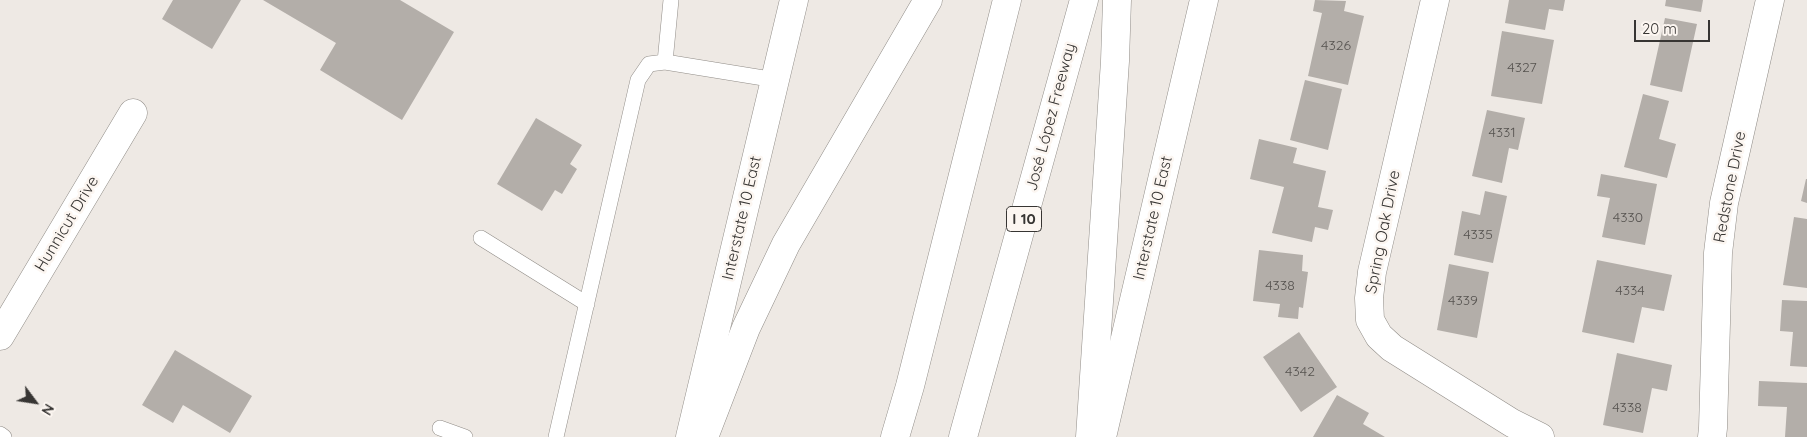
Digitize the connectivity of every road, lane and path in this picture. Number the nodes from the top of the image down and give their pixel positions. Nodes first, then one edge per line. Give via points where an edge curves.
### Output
1 (671, 0) edge
2 (794, 0) edge
3 (928, 0) edge
4 (1007, 0) edge
5 (1084, 0) edge
6 (1117, 0) edge
7 (1204, 0) edge
8 (1435, 0) edge
9 (1770, 0) edge
10 (665, 62) junction
11 (776, 80) junction
12 (133, 113) dead end
13 (481, 238) dead end
14 (587, 304) junction
15 (0, 336) edge
16 (440, 428) dead end
17 (0, 434) edge
18 (4, 437) edge
19 (465, 437) edge
20 (556, 437) edge
21 (690, 437) edge
22 (704, 437) edge
23 (895, 437) edge
24 (963, 437) edge
25 (1090, 437) edge
26 (1102, 437) edge
27 (1540, 437) edge
28 (1712, 437) edge

1 - 10 lane
2 - 11 main road, Interstate 10 East
3 - 22 main road via 786,244 746,328
4 - 23 main road
5 - 24 main road, José López Freeway / I 10
6 - 25 main road
7 - 26 main road, Interstate 10 East
8 - 27 main road, Spring Oak Drive via 1372,272 1370,320 1379,336 1392,348
9 - 28 main road, Redstone Drive via 1724,203 1719,243
10 - 11 lane
10 - 14 lane via 649,64 638,80
11 - 21 main road, Interstate 10 East
12 - 15 main road, Hunnicut Drive
13 - 14 lane
14 - 20 lane
16 - 19 lane
17 - 18 lane

